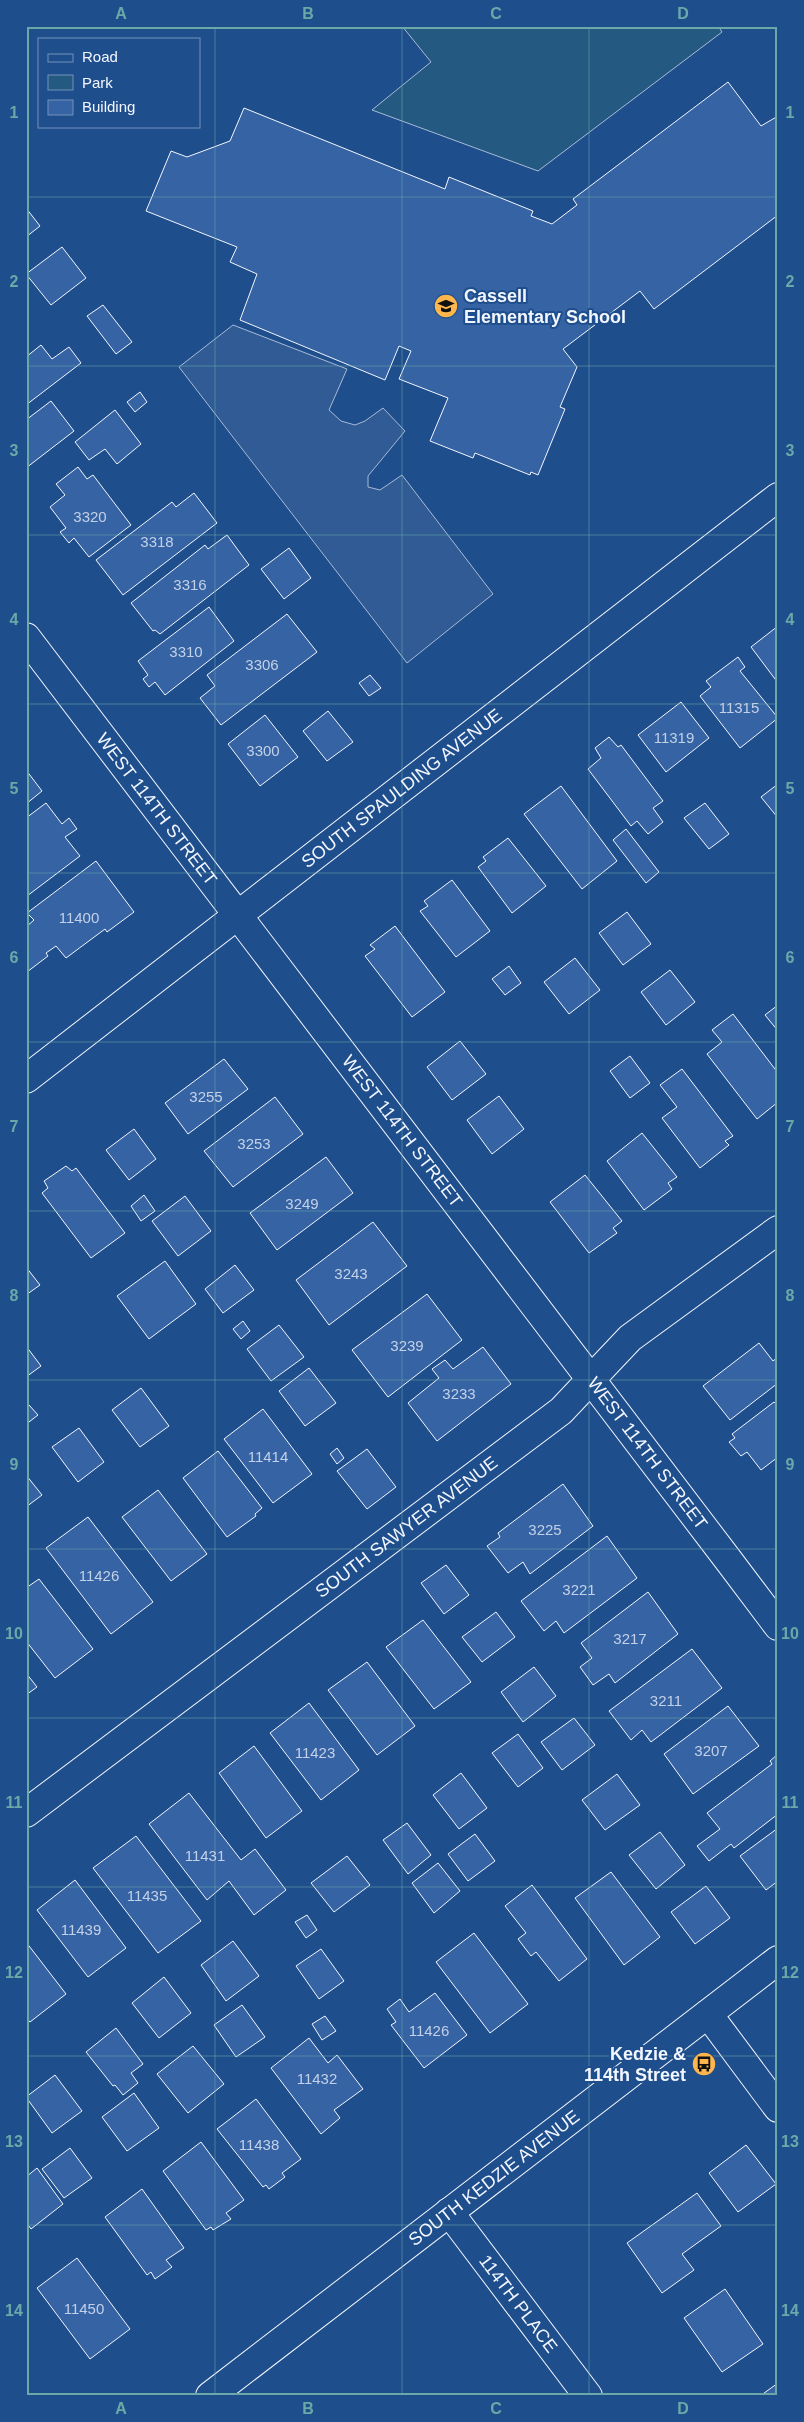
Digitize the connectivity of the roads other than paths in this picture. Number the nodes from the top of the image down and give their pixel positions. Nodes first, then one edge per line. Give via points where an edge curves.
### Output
1 (778, 497) edge
2 (26, 637) edge
3 (238, 916) junction
4 (26, 1079) edge
5 (778, 1230) edge
6 (593, 1378) junction
7 (778, 1626) edge
8 (26, 1813) edge
9 (778, 1960) edge
10 (708, 2014) junction
11 (778, 2108) edge
12 (449, 2212) junction
13 (210, 2396) edge
14 (588, 2396) edge

1 - 3 street, SOUTH SPAULDING AVENUE
2 - 3 street, WEST 114TH STREET
3 - 4 street, SOUTH SPAULDING AVENUE
3 - 6 street, WEST 114TH STREET
5 - 6 street, SOUTH SAWYER AVENUE via 630,1338
6 - 7 street, WEST 114TH STREET
6 - 8 street, SOUTH SAWYER AVENUE via 561,1410
9 - 10 street, SOUTH KEDZIE AVENUE
10 - 11 street
10 - 12 street, SOUTH KEDZIE AVENUE
12 - 13 street, SOUTH KEDZIE AVENUE
12 - 14 street, 114TH PLACE

